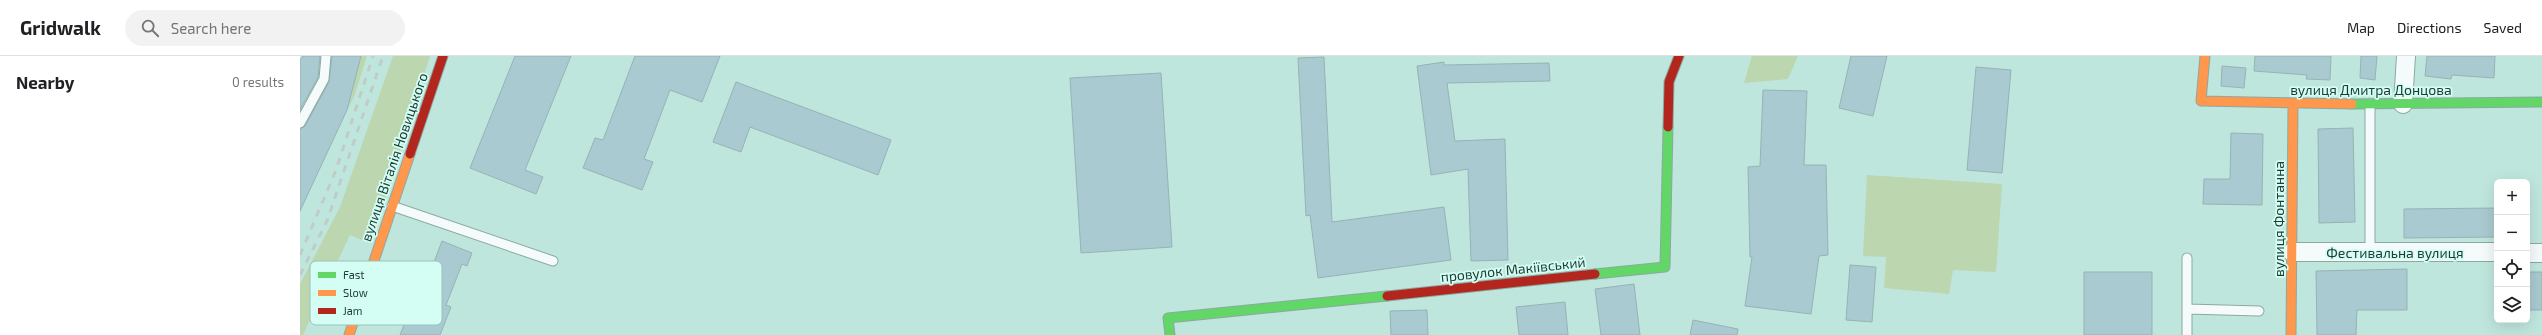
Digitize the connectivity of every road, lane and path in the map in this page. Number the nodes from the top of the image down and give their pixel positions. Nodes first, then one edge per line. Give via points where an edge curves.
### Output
1 (326, 56) edge
2 (443, 56) edge
3 (1679, 56) edge
4 (2205, 56) edge
5 (2406, 56) edge
6 (2542, 102) edge
7 (2293, 104) junction
8 (2370, 104) junction
9 (2403, 104) junction
10 (300, 123) edge
11 (392, 206) junction
12 (2292, 252) junction
13 (2370, 252) junction
14 (2494, 252) edge
15 (2530, 252) edge
16 (2542, 253) edge
17 (2187, 258) dead end
18 (373, 261) edge
19 (553, 261) dead end
20 (2187, 309) junction
21 (2259, 311) dead end
22 (351, 325) edge
23 (348, 335) edge
24 (1170, 335) edge
25 (2187, 335) edge
26 (2292, 335) edge

1 - 10 lane via 324,79
2 - 11 street, вулиця Віталія Новицького
3 - 24 street, провулок Макіївський via 1669,82 1665,267 1168,318
4 - 7 street, вулиця Дмитра Донцова via 2201,101
5 - 9 street
6 - 9 street, вулиця Дмитра Донцова
7 - 8 street, вулиця Дмитра Донцова
7 - 12 street, вулиця Фонтанна
8 - 9 street, вулиця Дмитра Донцова
8 - 13 lane
11 - 18 street, вулиця Віталія Новицького
11 - 19 lane
12 - 13 street, Фестивальна вулиця
12 - 26 street, вулиця Фонтанна
13 - 14 street, Фестивальна вулиця
15 - 16 street
17 - 20 lane
20 - 21 lane
20 - 25 lane
22 - 23 street, вулиця Віталія Новицького

